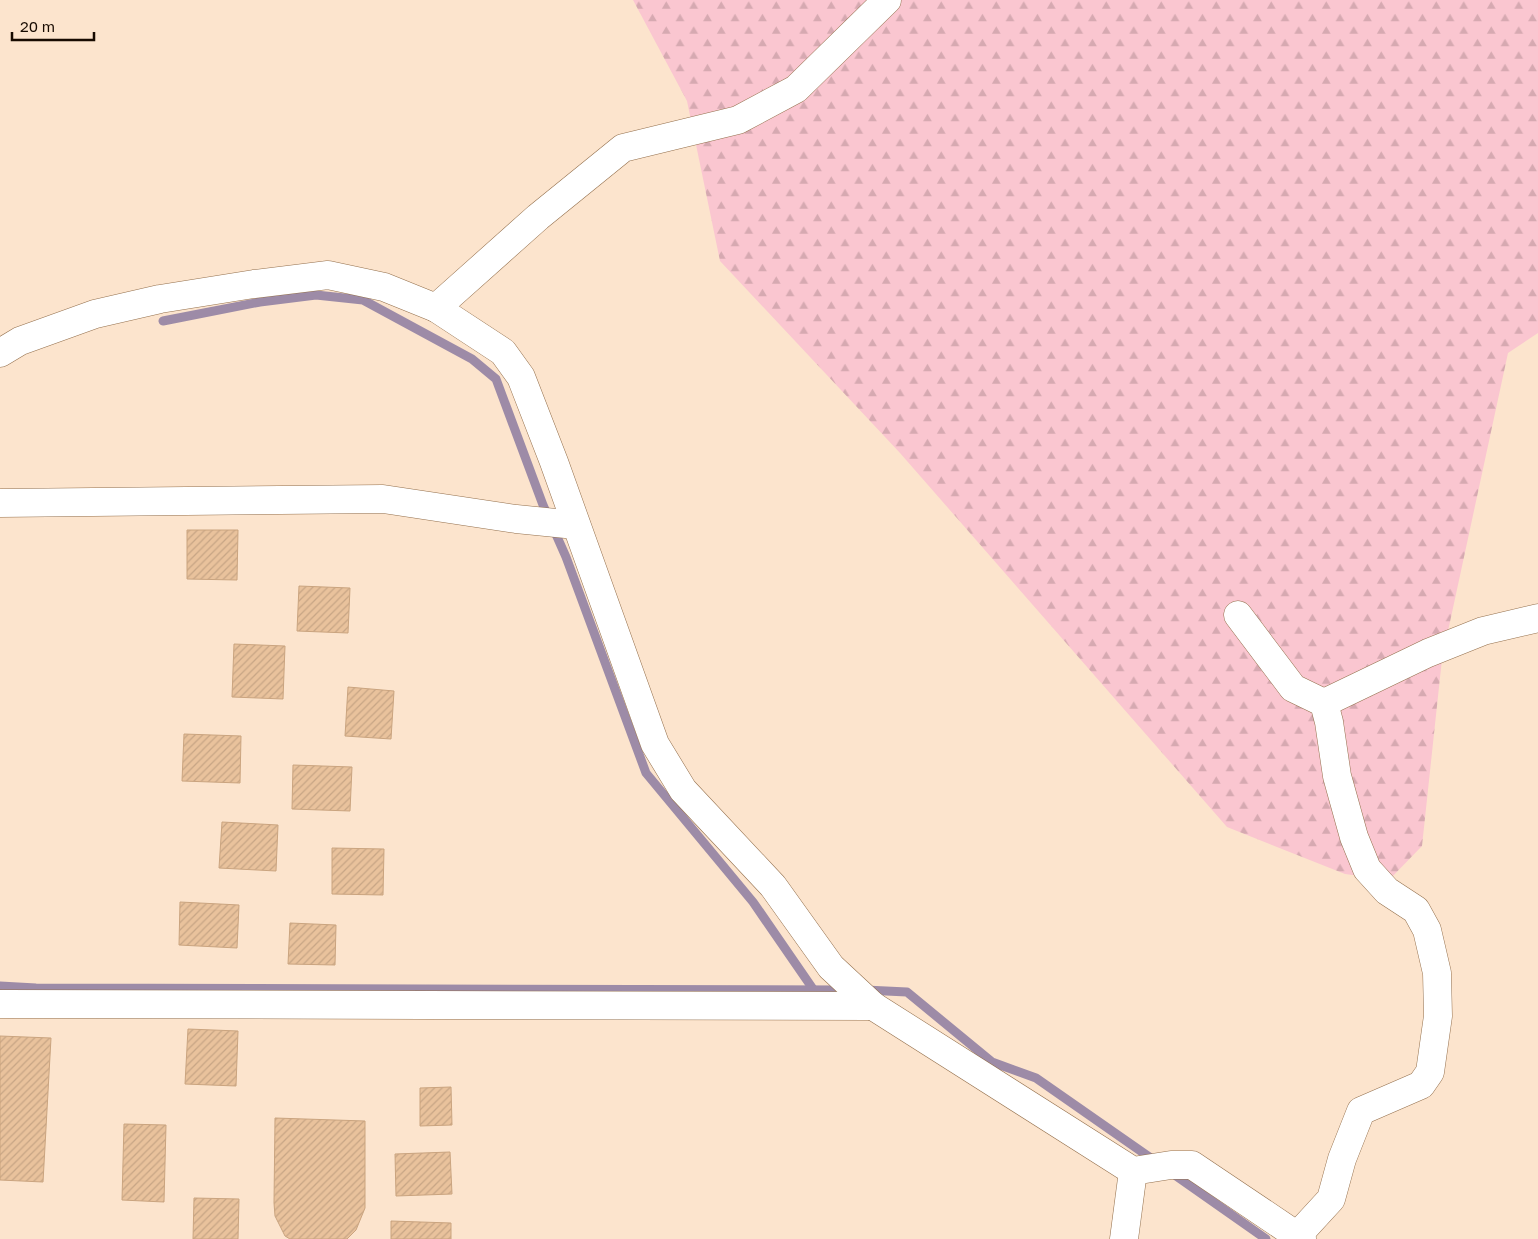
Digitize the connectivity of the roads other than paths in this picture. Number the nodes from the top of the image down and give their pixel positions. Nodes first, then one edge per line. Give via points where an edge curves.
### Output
1 (887, 0) edge
2 (436, 308) junction
3 (0, 353) edge
4 (0, 503) edge
5 (576, 525) junction
6 (1238, 615) dead end
7 (1538, 618) edge
8 (1324, 703) junction
9 (0, 1004) edge
10 (873, 1006) junction
11 (1132, 1171) junction
12 (1299, 1237) edge
13 (1124, 1239) edge

1 - 2 street via 796,89 738,120 622,148
2 - 3 street via 384,287 328,275 160,299 95,314 20,341
2 - 5 street via 503,352 522,378
4 - 5 street via 383,499 516,520
5 - 10 street via 655,744 683,790 773,886 830,967
6 - 8 street via 1293,688
7 - 8 street via 1483,631 1428,653
8 - 12 street via 1337,776 1354,837 1367,869 1387,891 1416,910 1427,930 1437,973 1438,1016 1430,1072 1421,1085 1361,1111 1331,1200
9 - 10 street
10 - 11 street
11 - 12 street via 1192,1165
11 - 13 street

